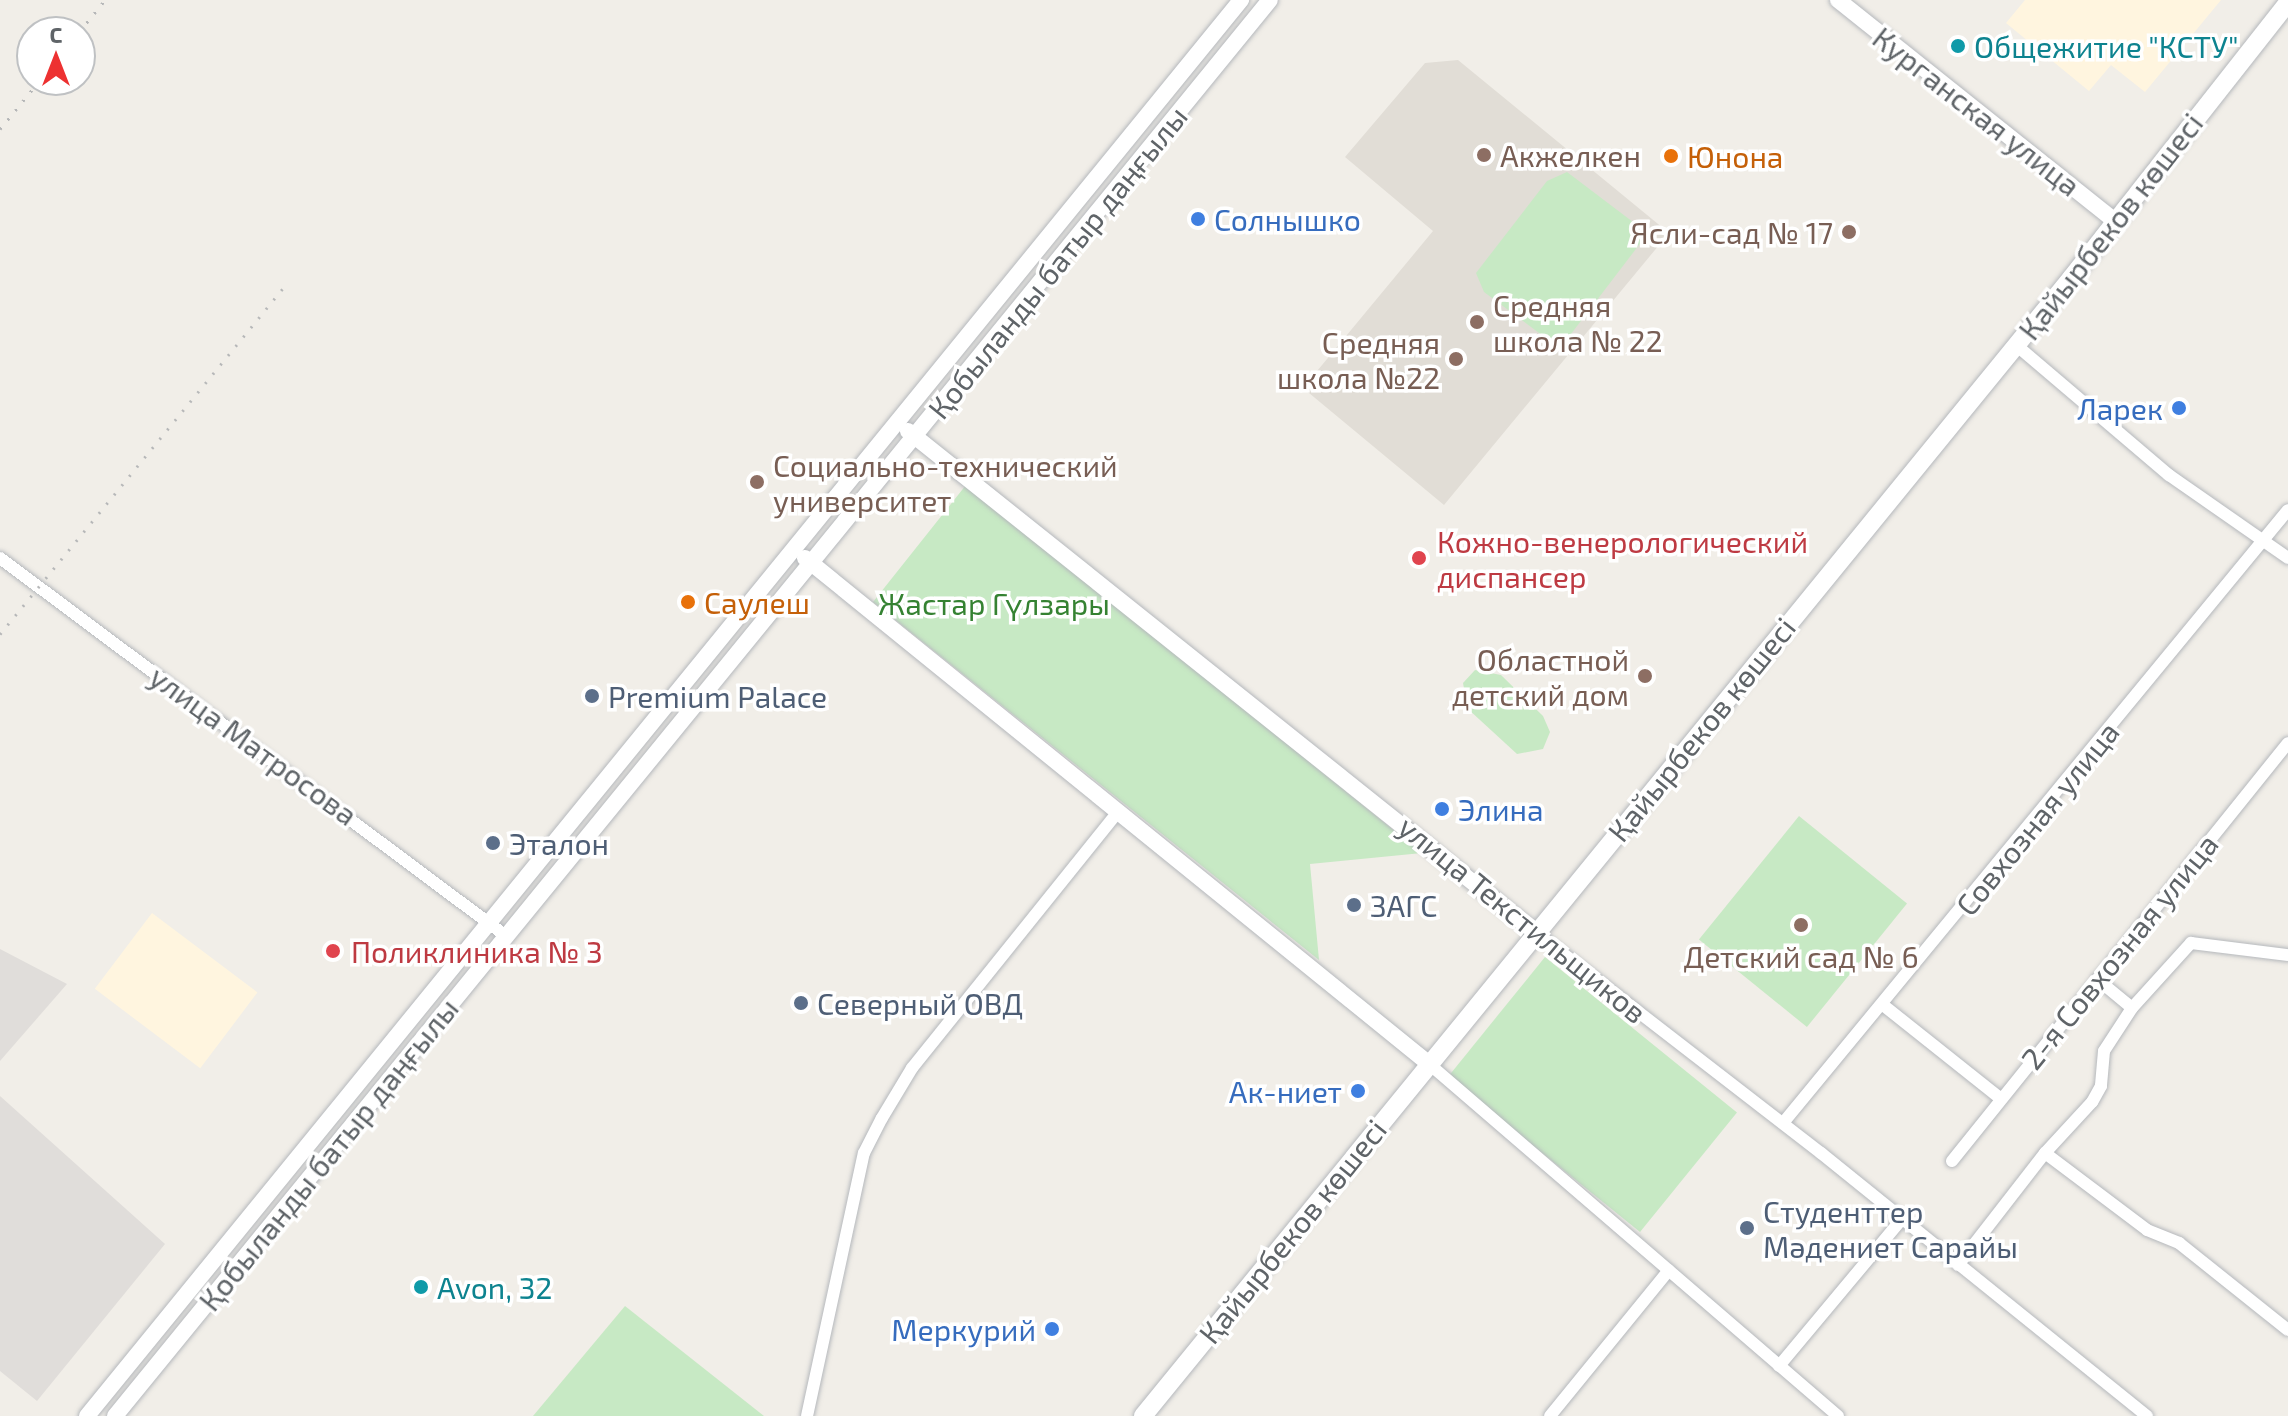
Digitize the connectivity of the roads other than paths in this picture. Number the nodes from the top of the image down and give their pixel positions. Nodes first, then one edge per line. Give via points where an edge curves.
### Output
1 (1241, 0) edge
2 (1270, 0) edge
3 (1838, 0) edge
4 (2288, 3) edge
5 (2116, 222) junction
6 (2016, 345) junction
7 (897, 423) junction
8 (916, 436) junction
9 (2288, 510) edge
10 (2263, 541) junction
11 (794, 549) junction
12 (0, 558) edge
13 (2288, 558) edge
14 (810, 563) junction
15 (2288, 743) edge
16 (1117, 813) junction
17 (490, 922) junction
18 (1535, 932) junction
19 (506, 936) junction
20 (2288, 955) edge
21 (2097, 979) junction
22 (1883, 1005) junction
23 (2132, 1008) junction
24 (1428, 1063) junction
25 (2000, 1098) junction
26 (1783, 1123) junction
27 (2045, 1153) junction
28 (1952, 1161) dead end
29 (1902, 1219) junction
30 (1958, 1265) junction
31 (1669, 1270) junction
32 (2288, 1330) edge
33 (1779, 1366) junction
34 (87, 1416) edge
35 (115, 1416) edge
36 (807, 1416) edge
37 (1143, 1416) edge
38 (1550, 1416) edge
39 (1838, 1416) edge
40 (2147, 1416) edge

1 - 7 street, Қобыланды батыр даңғылы
2 - 8 street, Қобыланды батыр даңғылы
3 - 5 street, Курганская улица
4 - 5 main road, Қайырбеков көшесі
5 - 6 main road, Қайырбеков көшесі
6 - 10 street via 2169,475
6 - 18 main road, Қайырбеков көшесі
7 - 8 street, улица Текстильщиков
7 - 11 street, Қобыланды батыр даңғылы
8 - 14 street, Қобыланды батыр даңғылы
8 - 18 street, улица Текстильщиков
9 - 10 street, Совхозная улица
10 - 13 street
10 - 22 street, Совхозная улица
11 - 14 street
11 - 17 street, Қобыланды батыр даңғылы
12 - 17 street, улица Матросова
14 - 16 street
14 - 19 street, Қобыланды батыр даңғылы
15 - 21 street, 2-я Совхозная улица
16 - 24 street
16 - 36 street via 912,1068 864,1153
17 - 19 street, улица Матросова
17 - 34 street, Қобыланды батыр даңғылы
18 - 24 main road, Қайырбеков көшесі
18 - 26 street, улица Текстильщиков
19 - 35 street, Қобыланды батыр даңғылы
20 - 23 street via 2191,943
21 - 23 street
21 - 25 street, 2-я Совхозная улица
22 - 25 street
22 - 26 street, Совхозная улица
23 - 27 street via 2104,1051 2101,1086 2092,1102
24 - 31 street
24 - 37 main road, Қайырбеков көшесі
25 - 28 street, 2-я Совхозная улица
26 - 29 street, улица Текстильщиков
27 - 30 street
27 - 32 street via 2147,1230 2179,1243
29 - 30 street, улица Текстильщиков
29 - 33 street
30 - 40 street, улица Текстильщиков
31 - 33 street
31 - 38 street
33 - 39 street

